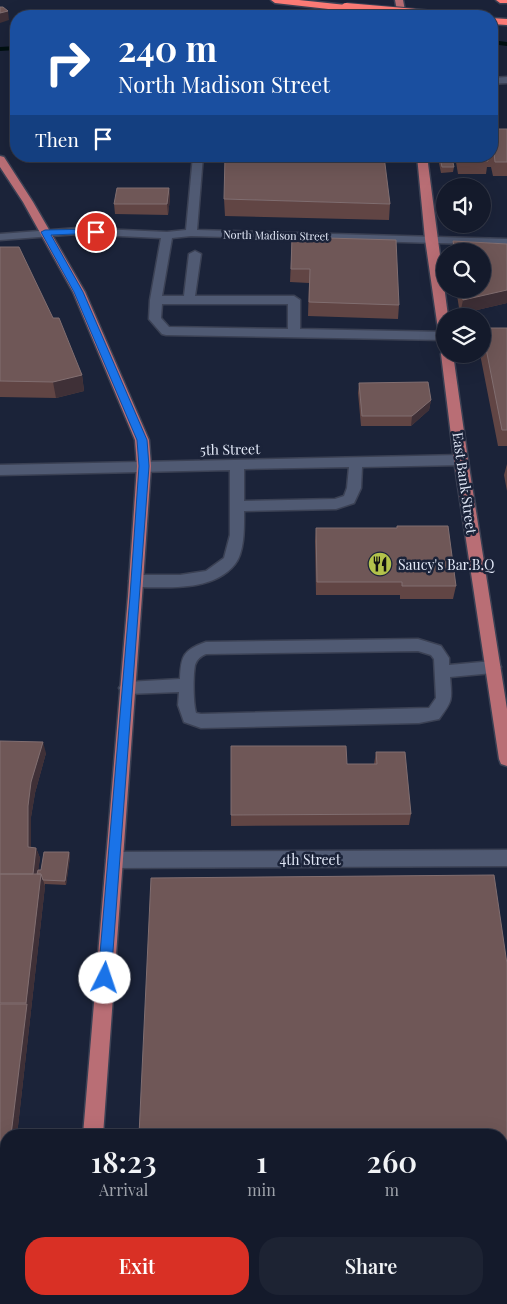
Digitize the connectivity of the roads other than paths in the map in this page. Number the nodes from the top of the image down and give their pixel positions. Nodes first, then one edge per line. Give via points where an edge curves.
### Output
1 (275, 0) edge
2 (500, 0) edge
3 (507, 0) edge
4 (370, 10) edge
5 (0, 159) edge
6 (197, 162) edge
7 (423, 162) edge
8 (45, 232) junction
9 (191, 233) junction
10 (167, 235) junction
11 (0, 238) edge
12 (431, 239) junction
13 (507, 242) edge
14 (195, 254) dead end
15 (156, 300) junction
16 (189, 301) junction
17 (441, 308) edge
18 (294, 334) junction
19 (436, 336) edge
20 (448, 363) edge
21 (461, 460) junction
22 (356, 462) junction
23 (237, 465) junction
24 (144, 466) junction
25 (0, 470) edge
26 (236, 506) junction
27 (136, 582) junction
28 (493, 667) junction
29 (442, 672) junction
30 (187, 686) junction
31 (128, 688) junction
32 (507, 759) edge
33 (507, 858) edge
34 (114, 860) junction
35 (93, 1129) edge

1 - 4 highway, bridge
2 - 3 highway
5 - 8 main road
6 - 9 street
7 - 12 main road
8 - 10 street, North Madison Street
8 - 11 street, North Madison Street
8 - 24 main road via 79,292 142,440
9 - 10 street, North Madison Street
9 - 12 street, North Madison Street
10 - 15 street
12 - 13 street, North Madison Street
12 - 17 main road
14 - 16 street
15 - 16 street
15 - 18 street via 155,318 166,331
16 - 18 street via 294,300
18 - 19 street
20 - 21 main road, East Bank Street
21 - 22 street, 5th Street
21 - 28 main road, East Bank Street
22 - 23 street, 5th Street
22 - 26 street via 354,488 349,499 336,504
23 - 24 street, 5th Street
23 - 26 street
24 - 25 street, 5th Street
24 - 27 main road
26 - 27 street via 236,534 230,562 210,576 180,581
27 - 31 main road
28 - 29 street
28 - 32 main road, East Bank Street
29 - 30 street via 441,658 436,650 418,645 206,648 195,652 188,663
29 - 30 street via 444,700 433,714 419,716 201,720 190,717 186,704
30 - 31 street
31 - 34 main road
33 - 34 street, 4th Street
34 - 35 main road

